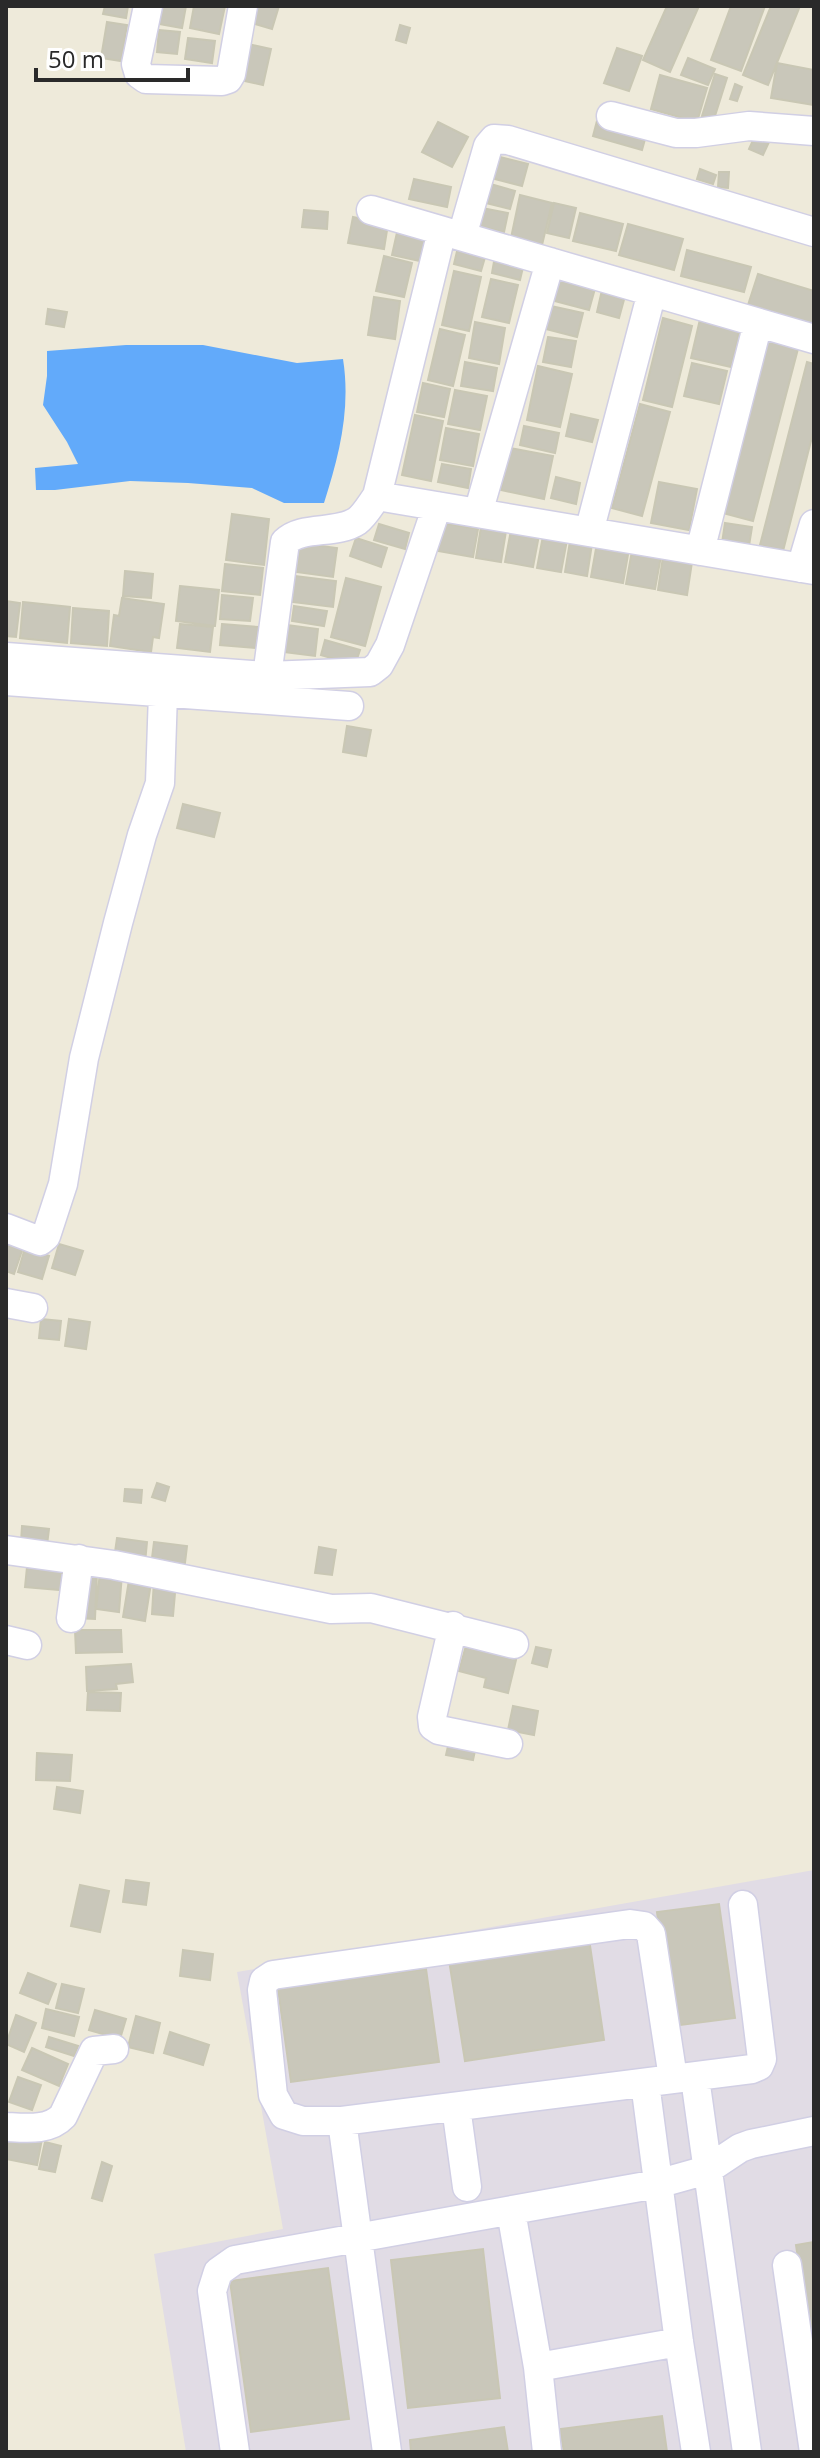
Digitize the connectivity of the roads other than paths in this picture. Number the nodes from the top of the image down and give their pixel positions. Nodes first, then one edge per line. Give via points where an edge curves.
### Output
1 (148, 6) edge
2 (243, 6) edge
3 (611, 116) dead end
4 (814, 131) edge
5 (371, 210) dead end
6 (814, 232) edge
7 (452, 234) junction
8 (550, 262) junction
9 (652, 292) junction
10 (758, 323) junction
11 (814, 339) edge
12 (377, 496) junction
13 (437, 506) junction
14 (478, 513) junction
15 (814, 524) edge
16 (589, 532) junction
17 (700, 551) junction
18 (808, 569) edge
19 (6, 657) edge
20 (267, 676) junction
21 (6, 681) edge
22 (163, 693) junction
23 (349, 706) dead end
24 (6, 1228) edge
25 (6, 1550) edge
26 (79, 1559) junction
27 (71, 1618) dead end
28 (453, 1626) junction
29 (514, 1644) dead end
30 (508, 1744) dead end
31 (743, 1905) dead end
32 (114, 2049) dead end
33 (671, 2080) junction
34 (456, 2107) junction
35 (342, 2121) junction
36 (6, 2127) edge
37 (814, 2131) edge
38 (707, 2170) junction
39 (657, 2184) junction
40 (467, 2187) dead end
41 (511, 2211) junction
42 (357, 2240) junction
43 (787, 2265) dead end
44 (679, 2342) junction
45 (538, 2367) junction
46 (235, 2452) edge
47 (387, 2452) edge
48 (547, 2452) edge
49 (696, 2452) edge
50 (747, 2452) edge
51 (814, 2452) edge

1 - 2 street via 136,64 139,74 146,79 222,81 231,74
3 - 4 street via 676,133 749,126
5 - 7 street
6 - 7 street via 494,139
7 - 8 street
7 - 12 street
8 - 9 street
8 - 14 street
9 - 10 street
9 - 16 street
10 - 11 street
10 - 17 street
12 - 13 street
12 - 20 street via 359,520 285,542
13 - 14 street
13 - 20 street via 379,665 370,672
14 - 16 street
15 - 18 street
16 - 17 street
17 - 18 street
19 - 20 street
21 - 22 street
22 - 23 street
22 - 24 street via 160,783 84,1058 63,1184 40,1241
25 - 26 street
26 - 27 street
26 - 28 street via 331,1609 371,1608
28 - 29 street
28 - 30 street via 433,1726
31 - 33 street via 762,2059 752,2069
32 - 36 street via 94,2051 56,2124
33 - 34 street
33 - 35 street via 651,1934 644,1926 273,1975 262,1990 273,2095 284,2115 303,2121
33 - 38 street
33 - 39 street
34 - 35 street
34 - 40 street
35 - 42 street
37 - 38 street via 740,2148
38 - 39 street
38 - 50 street
39 - 41 street
39 - 44 street
41 - 42 street
41 - 45 street
42 - 46 street via 235,2260 218,2272 212,2291
42 - 47 street
43 - 51 street
44 - 45 street
44 - 49 street
45 - 48 street

